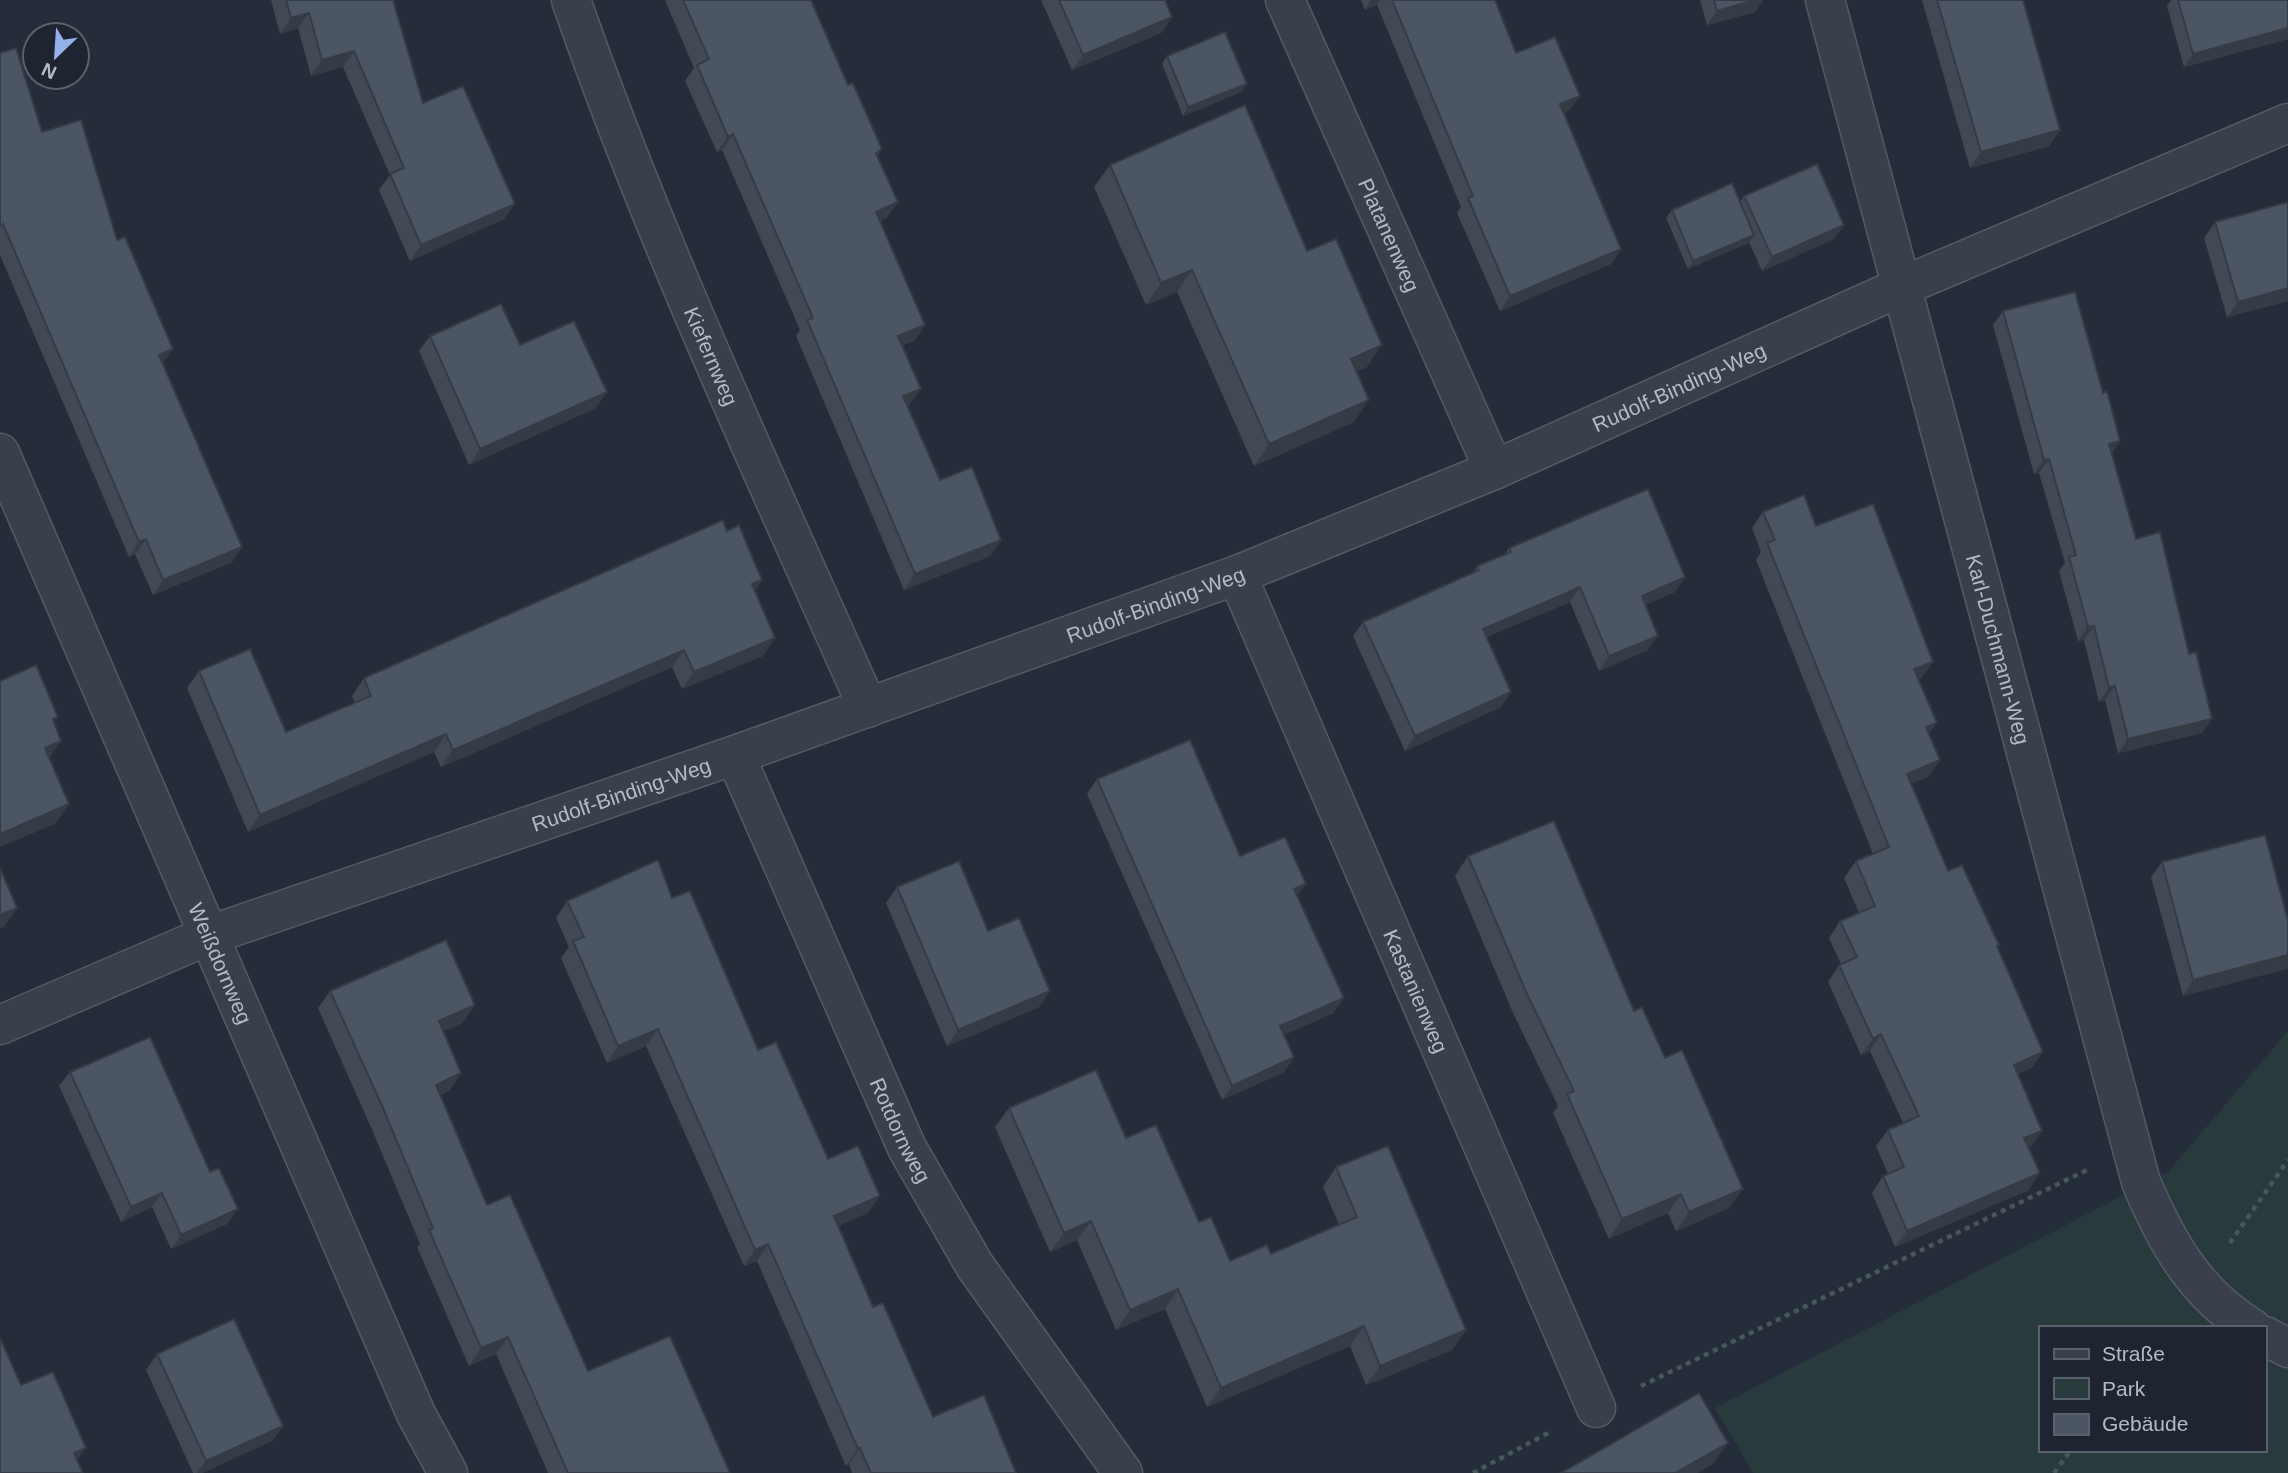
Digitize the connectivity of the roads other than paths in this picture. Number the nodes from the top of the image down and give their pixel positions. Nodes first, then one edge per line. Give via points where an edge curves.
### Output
1 (571, 0) edge
2 (1285, 0) edge
3 (1825, 0) edge
4 (2288, 123) edge
5 (1903, 286) junction
6 (0, 453) edge
7 (1494, 470) junction
8 (1237, 575) junction
9 (868, 708) junction
10 (735, 755) junction
11 (207, 936) junction
12 (0, 1025) edge
13 (2249, 1326) edge
14 (2267, 1337) edge
15 (2288, 1348) edge
16 (1596, 1408) road end
17 (448, 1473) edge
18 (1123, 1473) edge

1 - 9 street, Kiefernweg via 674,270
2 - 7 street, Platanenweg
3 - 5 street, Karl-Duchmann-Weg
4 - 5 street, Rudolf-Binding-Weg
5 - 7 street, Rudolf-Binding-Weg
5 - 13 street, Karl-Duchmann-Weg via 2141,1182 2164,1236 2200,1285 2229,1314
6 - 11 street, Weißdornweg
7 - 8 street, Rudolf-Binding-Weg
8 - 9 street, Rudolf-Binding-Weg
8 - 16 street, Kastanienweg
9 - 10 street, Rudolf-Binding-Weg
10 - 11 street, Rudolf-Binding-Weg
10 - 18 street, Rotdornweg via 908,1148 981,1276
11 - 12 street, Rudolf-Binding-Weg
11 - 17 street, Weißdornweg via 416,1414
14 - 15 street

